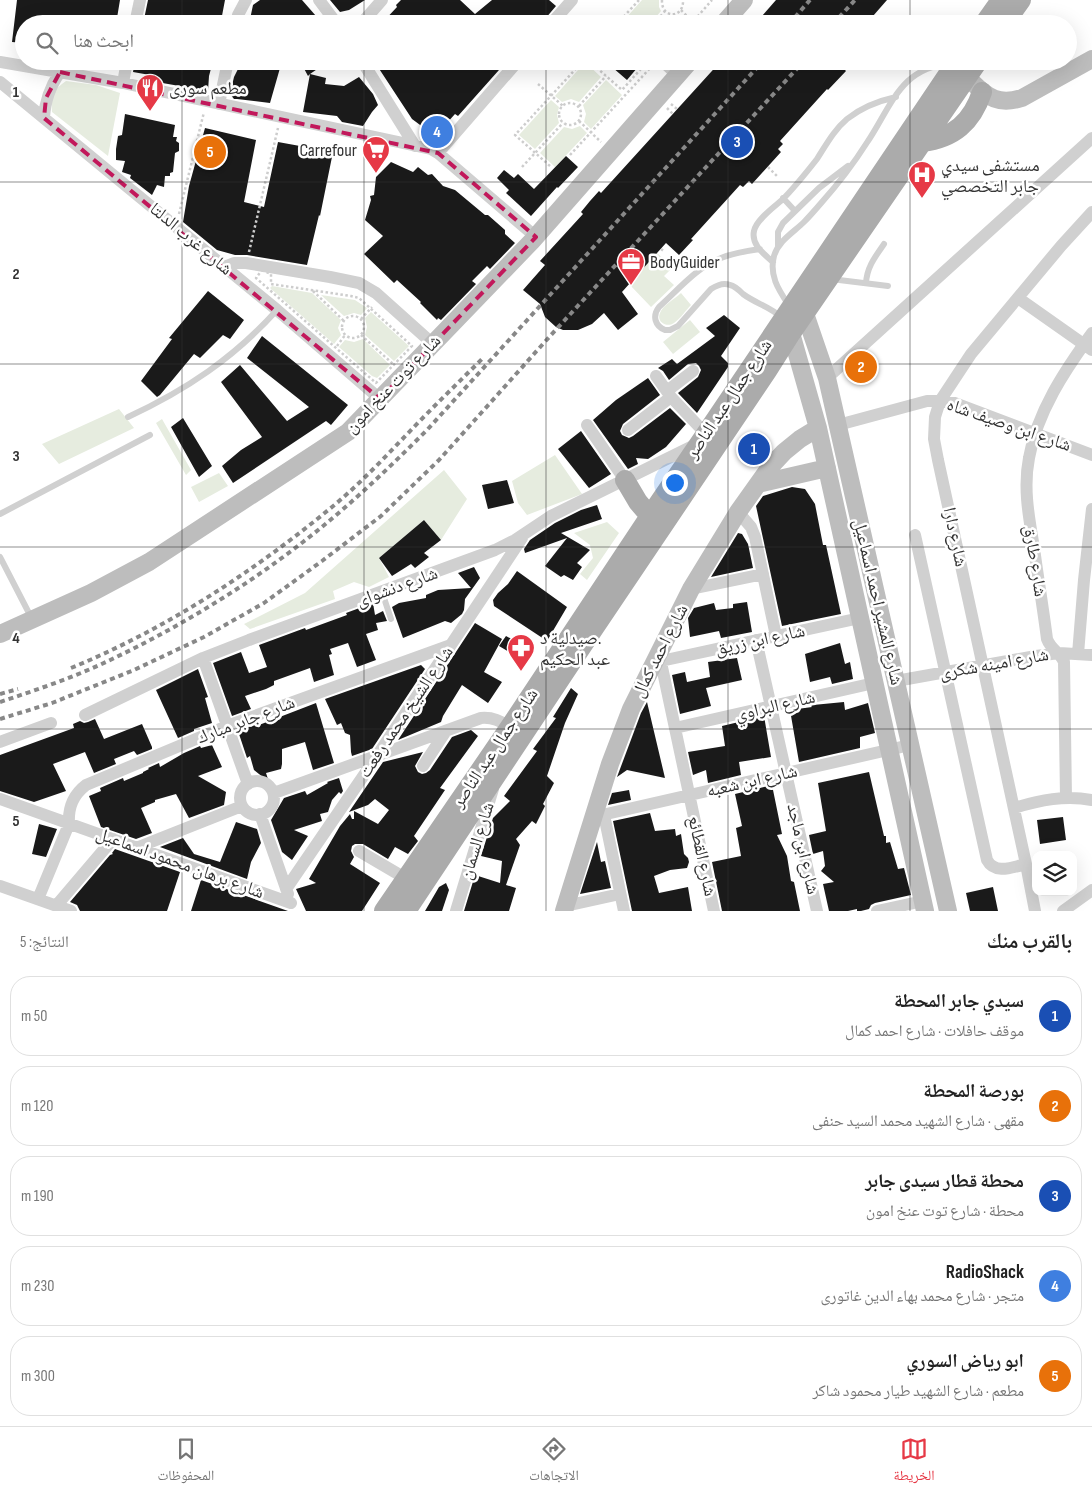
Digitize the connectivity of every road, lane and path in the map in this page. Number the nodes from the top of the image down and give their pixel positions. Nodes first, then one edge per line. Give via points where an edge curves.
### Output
1 (140, 0) edge
2 (246, 0) edge
3 (319, 0) edge
4 (382, 0) edge
5 (572, 0) edge
6 (639, 0) edge
7 (662, 0) edge
8 (683, 0) edge
9 (712, 0) edge
10 (744, 0) edge
11 (1001, 0) edge
12 (1021, 0) edge
13 (681, 10) junction
14 (665, 11) junction
15 (137, 15) edge
16 (238, 15) edge
17 (330, 15) edge
18 (369, 15) edge
19 (559, 15) edge
20 (626, 15) edge
21 (662, 15) edge
22 (686, 15) edge
23 (700, 15) edge
24 (731, 15) edge
25 (990, 15) edge
26 (1010, 15) edge
27 (1092, 58) edge
28 (0, 62) edge
29 (15, 65) edge
30 (1077, 67) edge
31 (47, 70) edge
32 (67, 70) edge
33 (125, 70) edge
34 (226, 70) edge
35 (368, 70) edge
36 (510, 70) edge
37 (575, 70) edge
38 (599, 70) edge
39 (640, 70) edge
40 (648, 70) edge
41 (665, 70) edge
42 (683, 70) edge
43 (927, 70) edge
44 (961, 70) edge
45 (962, 70) edge
46 (967, 70) edge
47 (1071, 70) edge
48 (65, 73) junction
49 (606, 76) junction
50 (676, 78) junction
51 (0, 82) edge
52 (123, 84) junction
53 (538, 84) dead end
54 (982, 92) junction
55 (551, 96) junction
56 (896, 97) junction
57 (219, 104) junction
58 (563, 106) junction
59 (579, 106) junction
60 (674, 107) dead end
61 (677, 109) dead end
62 (204, 111) dead end
63 (44, 118) junction
64 (579, 121) junction
65 (563, 123) junction
66 (278, 126) dead end
67 (590, 132) junction
68 (1092, 138) edge
69 (922, 142) junction
70 (415, 146) junction
71 (611, 152) junction
72 (438, 153) junction
73 (535, 153) junction
74 (570, 155) dead end
75 (854, 163) junction
76 (550, 166) dead end
77 (522, 167) dead end
78 (768, 167) dead end
79 (778, 177) dead end
80 (783, 198) junction
81 (794, 212) junction
82 (1092, 212) edge
83 (179, 216) dead end
84 (536, 237) junction
85 (884, 244) dead end
86 (778, 247) junction
87 (661, 249) dead end
88 (760, 249) junction
89 (249, 251) dead end
90 (665, 252) dead end
91 (773, 262) junction
92 (224, 266) junction
93 (830, 278) junction
94 (866, 283) junction
95 (888, 286) dead end
96 (312, 290) junction
97 (381, 297) junction
98 (1018, 298) junction
99 (371, 309) junction
100 (276, 310) junction
101 (794, 314) junction
102 (361, 319) junction
103 (344, 320) junction
104 (1092, 333) edge
105 (362, 335) junction
106 (433, 344) junction
107 (1088, 347) edge
108 (398, 369) junction
109 (693, 371) dead end
110 (656, 376) dead end
111 (827, 378) junction
112 (669, 394) junction
113 (380, 399) junction
114 (940, 400) junction
115 (128, 418) dead end
116 (587, 425) dead end
117 (838, 425) junction
118 (818, 428) junction
119 (628, 430) dead end
120 (1035, 433) junction
121 (150, 435) dead end
122 (704, 438) junction
123 (1092, 455) edge
124 (827, 468) junction
125 (625, 480) junction
126 (758, 484) junction
127 (1092, 509) edge
128 (738, 512) junction
129 (0, 514) edge
130 (650, 516) junction
131 (525, 534) junction
132 (915, 535) dead end
133 (0, 558) edge
134 (763, 574) junction
135 (691, 590) junction
136 (382, 592) junction
137 (860, 618) junction
138 (391, 619) dead end
139 (32, 620) junction
140 (0, 634) edge
141 (776, 636) junction
142 (756, 640) junction
143 (451, 645) junction
144 (1059, 654) junction
145 (1078, 654) junction
146 (1092, 655) edge
147 (660, 657) junction
148 (203, 658) junction
149 (983, 666) junction
150 (946, 672) junction
151 (896, 681) junction
152 (874, 683) junction
153 (771, 706) junction
154 (84, 715) dead end
155 (51, 723) dead end
156 (227, 726) junction
157 (510, 727) junction
158 (675, 728) junction
159 (446, 730) junction
160 (0, 742) edge
161 (910, 745) junction
162 (889, 750) junction
163 (377, 756) junction
164 (423, 766) dead end
165 (498, 772) junction
166 (786, 773) junction
167 (248, 784) junction
168 (274, 793) junction
169 (689, 796) junction
170 (1066, 798) junction
171 (0, 799) edge
172 (1092, 800) edge
173 (242, 806) junction
174 (1014, 808) junction
175 (260, 814) junction
176 (598, 816) junction
177 (69, 824) junction
178 (113, 839) junction
179 (136, 848) junction
180 (359, 852) dead end
181 (1026, 864) junction
182 (405, 878) junction
183 (0, 886) edge
184 (286, 889) junction
185 (1092, 890) edge
186 (620, 894) junction
187 (38, 899) junction
188 (56, 906) junction
189 (924, 906) edge
190 (292, 907) edge
191 (565, 908) edge
192 (71, 911) edge
193 (384, 911) edge
194 (406, 911) edge
195 (456, 911) edge
196 (624, 911) edge
197 (714, 911) edge
198 (817, 911) edge
199 (877, 911) edge
200 (948, 911) edge
201 (1035, 911) edge
202 (1063, 911) edge

1 - 15 street
2 - 16 street
3 - 17 street
4 - 18 street
5 - 19 street
6 - 20 path
7 - 14 path
8 - 13 path
9 - 23 path
10 - 24 main road
11 - 25 main road
12 - 26 main road
13 - 14 path via 675,14
13 - 22 path
14 - 21 path
27 - 30 main road
28 - 29 street
31 - 48 street
32 - 48 street
33 - 52 street
34 - 57 street
35 - 70 street
36 - 72 street
37 - 55 path
38 - 49 path
39 - 49 path via 622,90
40 - 67 path
41 - 50 lane
42 - 50 main road, شارع توت عنخ امون
43 - 56 lane via 905,85
44 - 101 main road, شارع جمال عبد الناصر
45 - 69 main road, شارع جمال عبد الناصر
46 - 54 main road
47 - 54 main road via 1012,101 1001,101
48 - 52 street
48 - 63 street via 50,89
49 - 59 path
50 - 71 main road, شارع توت عنخ امون
51 - 63 street, شارع غرب الدلتا
52 - 57 street
53 - 55 path
54 - 69 main road via 965,123 945,136
55 - 58 path
55 - 73 path via 515,135
56 - 75 lane
56 - 80 lane via 869,105 846,120
57 - 70 street
58 - 59 path via 569,103
58 - 65 path via 559,114
59 - 64 path via 582,114
60 - 61 path
62 - 83 path
63 - 92 street, شارع غرب الدلتا
64 - 65 path via 572,125
64 - 67 path
65 - 73 path
66 - 89 path
67 - 71 path
67 - 74 path
68 - 111 street
69 - 93 main road, شارع جمال عبد الناصر
70 - 72 street
71 - 84 main road, شارع توت عنخ امون
72 - 84 street
73 - 76 path
73 - 77 path
75 - 81 lane via 830,179
75 - 86 lane
78 - 79 path
80 - 81 lane
80 - 88 lane via 756,226 753,236
81 - 86 lane via 780,227
82 - 98 street, شارع دارا
84 - 106 main road, شارع توت عنخ امون
85 - 94 lane via 871,262
86 - 91 lane
87 - 90 path
88 - 91 lane
88 - 101 lane via 709,263 659,307 656,311 657,325 665,330 674,329 711,289 724,284 734,286 777,314
91 - 101 lane via 775,283
92 - 97 street via 240,262 330,277 359,283
92 - 100 street, شارع غرب الدلتا
93 - 94 lane
93 - 101 main road, شارع جمال عبد الناصر
94 - 95 lane
96 - 99 path via 355,297
96 - 103 path
96 - 108 path via 271,284 271,274 262,270 256,278 376,382
97 - 99 path
97 - 106 street
98 - 107 street
98 - 114 street, شارع دارا via 971,354
99 - 102 path
99 - 108 path via 412,346
100 - 113 street, شارع غرب الدلتا
100 - 115 lane via 254,334 211,370 178,392
101 - 111 main road, شارع المشير احمد اسماعيل
101 - 118 main road, شارع المشير احمد اسماعيل
101 - 122 main road, شارع جمال عبد الناصر
101 - 165 main road, شارع جمال عبد الناصر via 767,372
102 - 103 path via 350,316
102 - 105 path
103 - 105 path via 342,328 345,335 353,339
104 - 107 street, شارع طارق
105 - 108 path
106 - 108 main road, شارع توت عنخ امون
107 - 120 street, شارع طارق via 1065,372
108 - 113 main road, شارع توت عنخ امون
109 - 112 street
110 - 112 street
111 - 117 main road, شارع المشير احمد اسماعيل
112 - 119 street
112 - 122 street
113 - 139 main road, شارع توت عنخ امون via 340,438 149,562
114 - 117 street, شارع ابن وصيف شاه
114 - 120 street, شارع ابن وصيف شاه
114 - 149 street, شارع دارا via 934,439
116 - 125 street
117 - 151 main road, شارع المشير احمد اسماعيل
118 - 124 main road, شارع المشير احمد اسماعيل
118 - 126 main road, شارع احمد كمال via 784,452
120 - 123 street, شارع ابن وصيف شاه
120 - 144 street, شارع طارق via 1026,484 1028,510 1047,638
121 - 129 lane
122 - 125 street, شارع دنشواى
122 - 130 main road, شارع جمال عبد الناصر
124 - 126 main road
124 - 137 main road, شارع المشير احمد اسماعيل
125 - 130 main road
125 - 131 street, شارع دنشواى via 551,516
126 - 128 main road, شارع احمد كمال
127 - 145 street
128 - 134 street via 751,527
128 - 135 main road, شارع احمد كمال
130 - 157 main road, شارع جمال عبد الناصر
131 - 136 street, شارع دنشواى via 484,555
131 - 143 street, شارع الشيخ محمد رفعت
132 - 150 street
133 - 139 lane
134 - 135 street
134 - 141 street
135 - 147 main road, شارع احمد كمال
136 - 138 lane
136 - 148 street, شارع دنشواى
137 - 141 street, شارع ابن زريق
137 - 152 main road, شارع المشير احمد اسماعيل
139 - 140 main road, شارع توت عنخ امون
141 - 142 street, شارع ابن زريق
142 - 147 street, شارع ابن زريق
142 - 153 street, شارع ابن ماجد
143 - 156 street, شارع جابر مبارك
143 - 163 street, شارع الشيخ محمد رفعت
144 - 145 street, شارع امينه شكرى
144 - 149 street, شارع امينه شكرى
144 - 170 street, شارع طارق via 1064,662
145 - 146 street, شارع امينه شكرى
147 - 158 street, شارع القطائع
147 - 176 main road, شارع احمد كمال via 631,709 610,764
148 - 154 street, شارع دنشواى
148 - 156 street
149 - 150 street, شارع امينه شكرى
149 - 174 street, شارع دارا
150 - 151 street, شارع امينه شكرى
150 - 181 street via 987,860 998,869
151 - 161 main road, شارع المشير احمد اسماعيل
152 - 153 street, شارع البراوي
152 - 162 main road, شارع المشير احمد اسماعيل
153 - 158 street, شارع البراوي
153 - 166 street, شارع ابن ماجد
155 - 160 street
156 - 167 street
156 - 177 street, شارع جابر مبارك via 86,785 79,790 70,806
157 - 159 street via 496,719 486,718
157 - 182 main road, شارع جمال عبد الناصر
158 - 169 street, شارع القطائع
159 - 163 street
159 - 164 street
161 - 162 street, شارع ابن شعبه
161 - 200 main road, شارع المشير احمد اسماعيل
162 - 166 street, شارع ابن شعبه
162 - 189 main road, شارع المشير احمد اسماعيل
163 - 168 street
163 - 184 street, شارع الشيخ محمد رفعت
165 - 194 main road, شارع جمال عبد الناصر
165 - 195 street, شارع السمان
166 - 169 street, شارع ابن شعبه
166 - 198 street, شارع ابن ماجد
167 - 168 street via 264,782
167 - 173 street via 241,794
168 - 175 street via 272,807
169 - 176 street, شارع ابن شعبه
169 - 197 street, شارع القطائع
170 - 172 street
170 - 174 street via 1039,800
171 - 177 street, شارع برهان محمود اسماعيل
173 - 175 street via 252,814
173 - 179 street
174 - 181 street, شارع دارا
175 - 184 street
176 - 186 street
176 - 191 main road, شارع احمد كمال
177 - 178 street, شارع برهان محمود اسماعيل
177 - 187 street, شارع جابر مبارك
178 - 179 street, شارع برهان محمود اسماعيل
178 - 188 street
179 - 190 street, شارع برهان محمود اسماعيل
180 - 182 street
181 - 201 street, شارع دارا
182 - 193 main road, شارع جمال عبد الناصر
183 - 187 street
184 - 190 street
185 - 202 street
186 - 191 street
186 - 196 street
187 - 188 street
188 - 192 street
189 - 199 street

